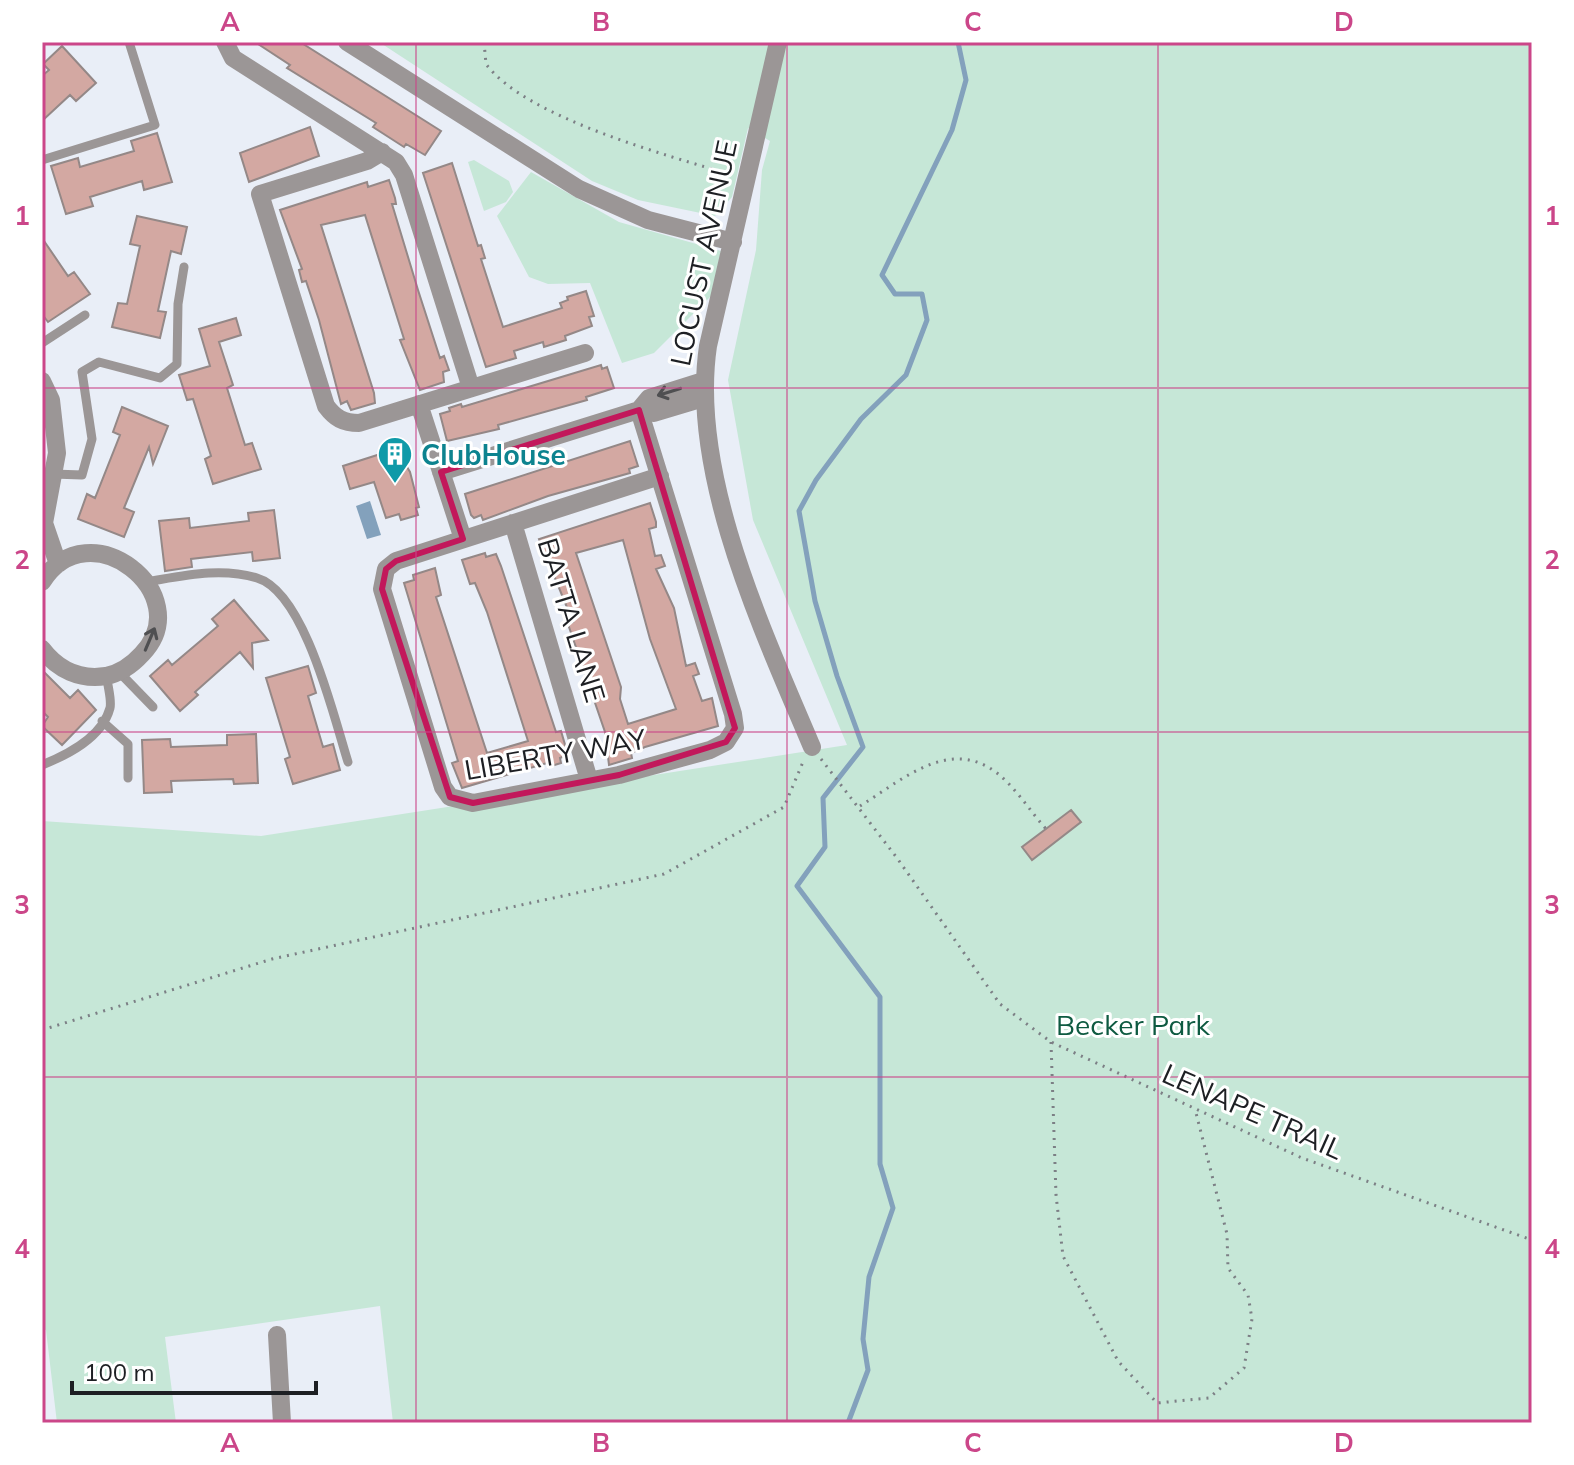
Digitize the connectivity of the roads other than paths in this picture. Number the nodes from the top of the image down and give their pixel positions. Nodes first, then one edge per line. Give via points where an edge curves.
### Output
1 (129, 42) edge
2 (225, 42) edge
3 (347, 42) edge
4 (778, 42) edge
5 (382, 152) junction
6 (42, 160) edge
7 (733, 242) junction
8 (184, 267) dead end
9 (85, 315) dead end
10 (42, 343) edge
11 (585, 353) dead end
12 (42, 381) edge
13 (471, 388) junction
14 (704, 390) junction
15 (419, 404) junction
16 (639, 410) junction
17 (441, 472) junction
18 (53, 474) junction
19 (660, 476) junction
20 (513, 523) junction
21 (463, 539) junction
22 (49, 571) edge
23 (146, 582) junction
24 (42, 649) edge
25 (113, 674) junction
26 (153, 707) dead end
27 (102, 721) junction
28 (811, 746) road end
29 (348, 762) dead end
30 (42, 765) edge
31 (128, 778) dead end
32 (589, 780) junction
33 (277, 1335) dead end
34 (282, 1423) edge

1 - 6 lane via 155,125
2 - 5 street via 233,58
3 - 7 street via 579,189 648,220
4 - 7 street, LOCUST AVENUE
5 - 13 street via 404,175
5 - 15 street via 260,194 326,406 346,423 359,423
7 - 14 street, LOCUST AVENUE via 708,346
8 - 18 lane via 177,364 160,378 99,362 82,372 92,439 82,475
9 - 10 lane
11 - 13 street
12 - 18 street via 57,453
13 - 15 street
14 - 16 street via 649,398
14 - 28 street, LOCUST AVENUE via 712,462 736,548 767,642
15 - 17 street
16 - 17 street
16 - 19 street, LIBERTY WAY
17 - 21 street
18 - 22 street via 44,523
19 - 20 street, LIBERTY WAY
19 - 32 street, LIBERTY WAY via 735,728 726,742 710,750
20 - 21 street, LIBERTY WAY
20 - 32 street, BATTA LANE
21 - 32 street, LIBERTY WAY via 396,561 382,578 443,787 450,797 473,803
22 - 23 street via 78,555 100,553 120,559
25 -> 23 street via 146,650 155,631 156,609
23 - 29 lane via 215,571 260,579 281,596 304,627
24 - 25 street via 74,674
25 - 26 lane
25 - 27 lane via 110,708
27 - 30 lane via 75,752
27 - 31 lane via 128,744
33 - 34 street

